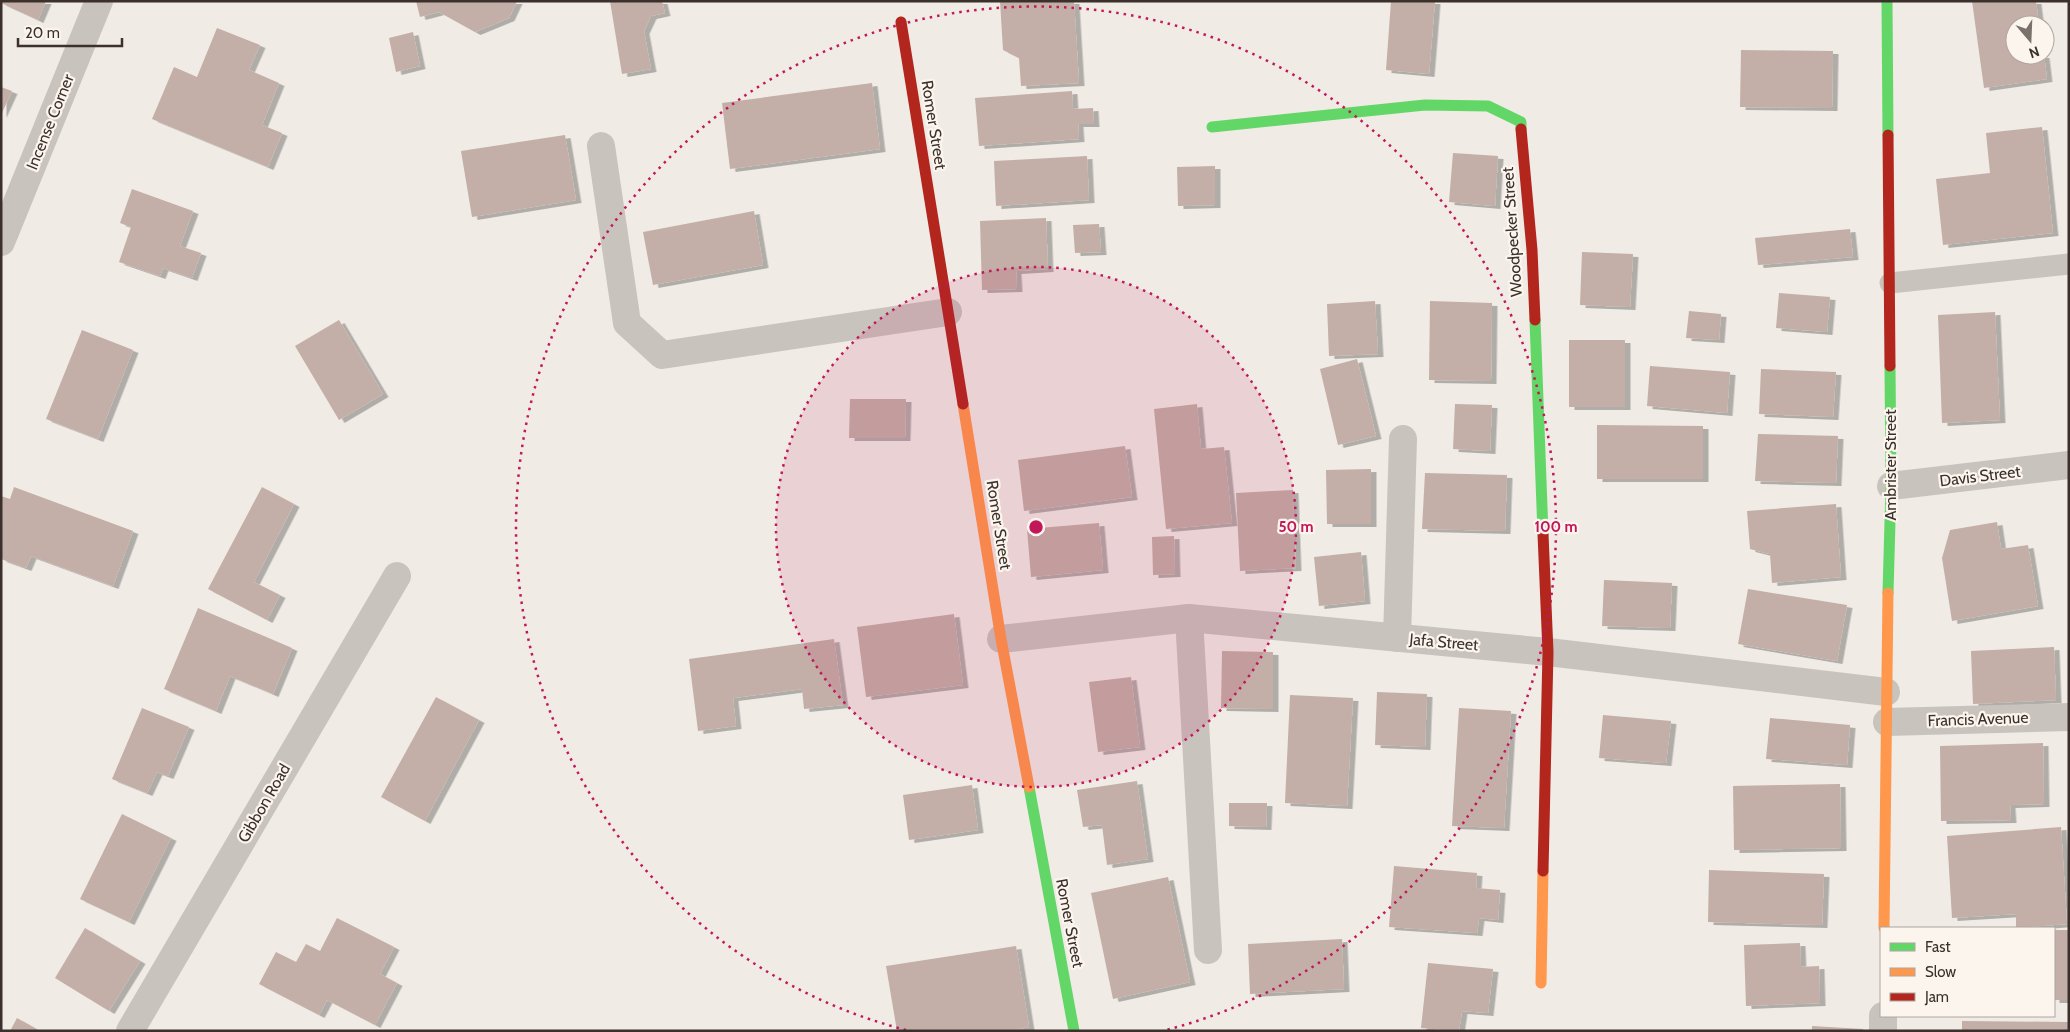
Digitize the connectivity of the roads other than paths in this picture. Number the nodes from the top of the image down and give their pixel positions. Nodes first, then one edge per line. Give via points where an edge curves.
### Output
1 (98, 1) edge
2 (1887, 1) edge
3 (901, 22) dead end
4 (1212, 127) dead end
5 (602, 146) dead end
6 (1, 242) edge
7 (2069, 264) edge
8 (1890, 283) junction
9 (948, 312) junction
10 (1403, 439) dead end
11 (2069, 465) edge
12 (1891, 486) junction
13 (397, 576) dead end
14 (1189, 618) junction
15 (1397, 638) junction
16 (1001, 640) junction
17 (1548, 652) junction
18 (1886, 692) junction
19 (2069, 717) edge
20 (1887, 722) junction
21 (1884, 927) edge
22 (1208, 950) dead end
23 (1540, 983) dead end
24 (1883, 1017) edge
25 (130, 1031) edge
26 (1074, 1031) edge
27 (1883, 1031) edge

1 - 6 street, Incense Corner
2 - 8 street, Ambrister Street
3 - 9 street, Romer Street
4 - 17 street, Woodpecker Street via 1425,105 1488,106 1521,122 1532,250
5 - 9 street via 627,323 662,355
7 - 8 lane
8 - 12 street, Ambrister Street
9 - 16 street, Romer Street
10 - 15 street
11 - 12 street, Davis Street
12 - 18 street, Ambrister Street
13 - 25 street, Gibbon Road
14 - 15 street, Jafa Street
14 - 16 street, Jafa Street
14 - 22 street
15 - 17 street, Jafa Street
16 - 26 street, Romer Street
17 - 18 street, Jafa Street
17 - 23 street
18 - 20 street, Ambrister Street
19 - 20 street, Francis Avenue
20 - 21 street, Ambrister Street
24 - 27 street

